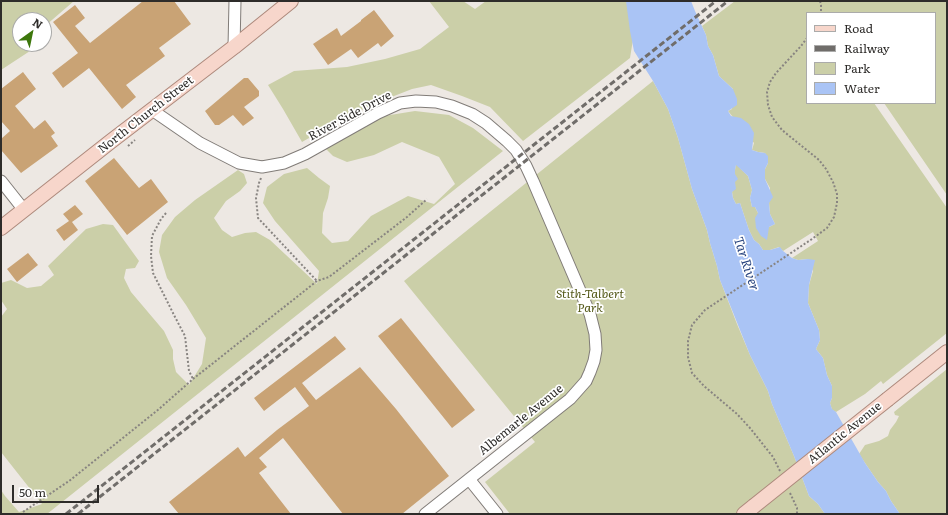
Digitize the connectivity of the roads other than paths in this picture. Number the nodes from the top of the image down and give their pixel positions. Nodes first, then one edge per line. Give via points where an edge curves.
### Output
1 (235, 1) edge
2 (291, 1) edge
3 (234, 47) junction
4 (152, 110) junction
5 (1, 181) edge
6 (538, 192) joint
7 (24, 210) junction
8 (1, 228) edge
9 (947, 352) edge
10 (469, 479) junction
11 (749, 510) edge
12 (425, 514) edge
13 (497, 514) edge

1 - 3 street
2 - 3 main road, North Church Street
3 - 4 main road, North Church Street
4 - 6 street, River Side Drive via 200,143 239,163 262,167 284,163 305,154 400,103 436,102 472,114 507,141 526,166
4 - 7 main road, North Church Street
5 - 7 street
6 - 10 street, Albemarle Avenue via 590,314 595,334 594,362 586,381 570,399
7 - 8 main road, North Church Street
9 - 11 main road, Atlantic Avenue, bridge
10 - 12 street, Albemarle Avenue
10 - 13 street

